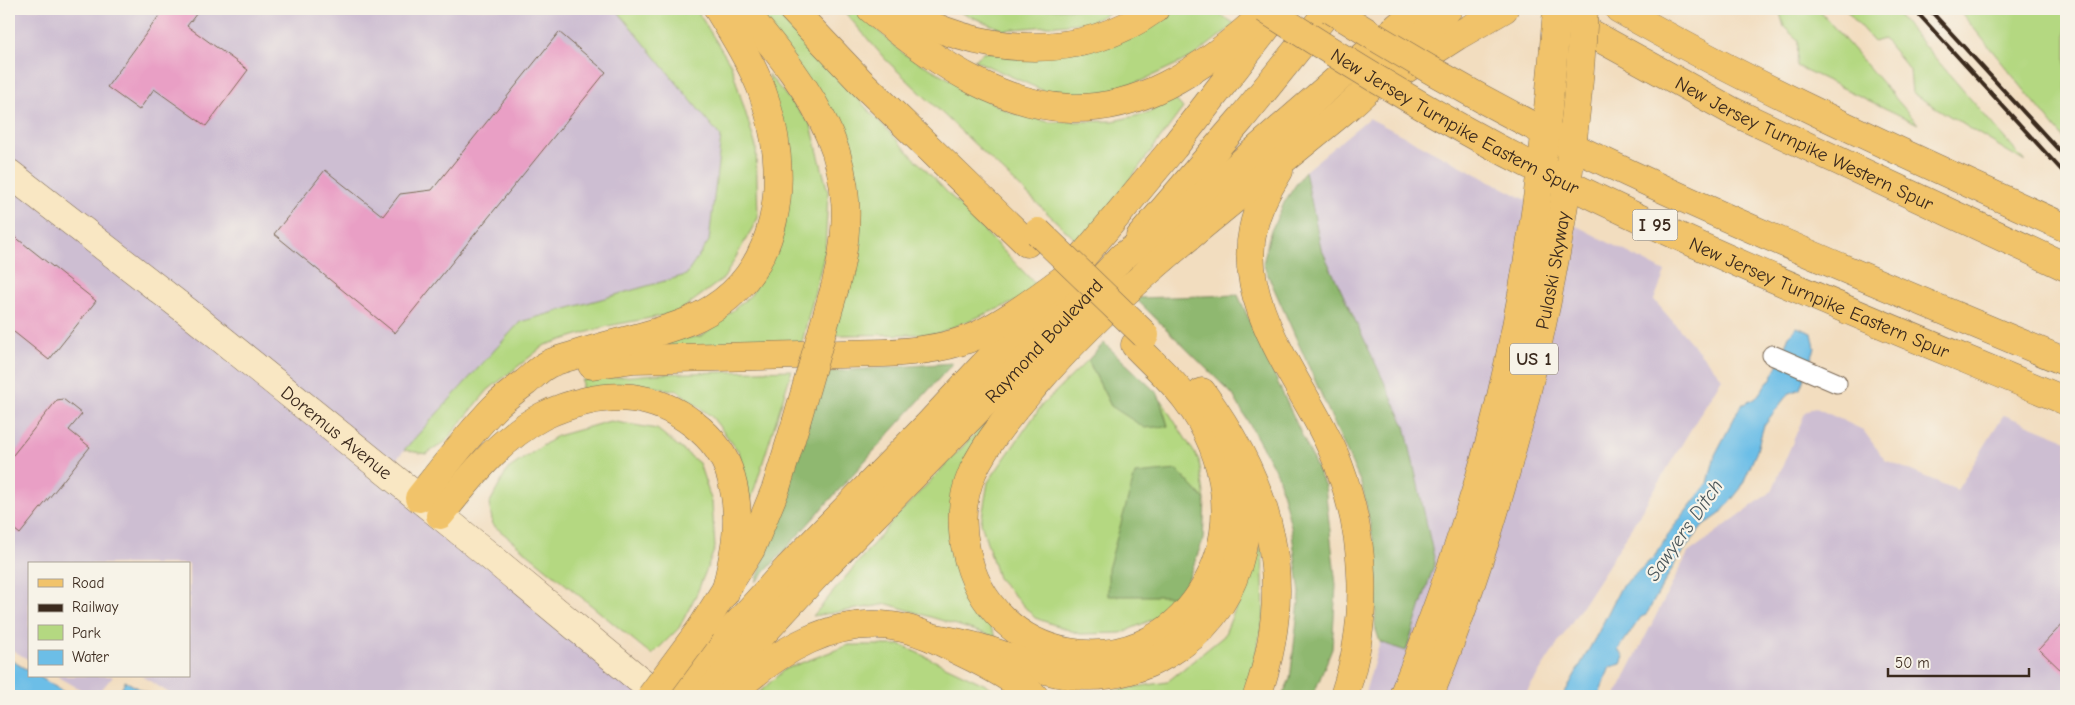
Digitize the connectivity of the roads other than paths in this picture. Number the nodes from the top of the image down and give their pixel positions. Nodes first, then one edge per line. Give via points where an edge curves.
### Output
1 (718, 9) edge
2 (743, 9) edge
3 (792, 9) edge
4 (814, 9) edge
5 (871, 9) edge
6 (899, 9) edge
7 (1155, 9) edge
8 (1265, 9) edge
9 (1269, 9) edge
10 (1281, 9) edge
11 (1330, 9) edge
12 (1418, 9) edge
13 (1448, 9) edge
14 (1504, 9) edge
15 (1548, 9) edge
16 (1557, 9) edge
17 (1584, 9) edge
18 (1620, 9) edge
19 (1347, 108) junction
20 (1286, 159) junction
21 (9, 173) edge
22 (2066, 228) edge
23 (1032, 238) junction
24 (1122, 257) junction
25 (2066, 267) edge
26 (1065, 278) junction
27 (1140, 340) junction
28 (1772, 355) dead end
29 (2066, 362) edge
30 (1837, 383) dead end
31 (514, 391) junction
32 (2066, 401) edge
33 (1240, 453) junction
34 (419, 498) junction
35 (440, 515) junction
36 (725, 593) junction
37 (931, 637) junction
38 (730, 649) junction
39 (651, 696) edge
40 (659, 696) edge
41 (672, 696) edge
42 (705, 696) edge
43 (729, 696) edge
44 (1034, 696) edge
45 (1257, 696) edge
46 (1344, 696) edge
47 (1404, 696) edge
48 (1429, 696) edge

1 - 31 main road via 755,74 774,139 778,196 760,256 743,283 711,310 681,324 547,365
2 - 36 main road, bridge via 809,94 828,129 844,184 846,213 843,255 836,287 769,508 751,549
3 - 23 main road via 861,82
4 - 23 main road
5 - 9 main road via 927,52 970,79 1027,102 1074,109 1116,104 1159,89 1210,58
6 - 7 main road via 958,37 1026,47 1064,45 1102,36
8 - 32 main road, New Jersey Turnpike Eastern Spur / I 95, bridge via 1419,105 1560,180 1704,247
10 - 26 main road, Raymond Boulevard via 1174,147
11 - 24 main road, Raymond Boulevard
11 - 29 main road, New Jersey Turnpike Eastern Spur / I 95, bridge via 1487,102 1591,155 1731,220
12 - 24 main road via 1195,203
13 - 19 main road
14 - 19 main road
15 - 25 main road, New Jersey Turnpike Western Spur, bridge via 1732,111
16 - 47 main road, Pulaski Skyway / US 1, bridge via 1550,104 1537,206 1498,406 1470,506
17 - 48 main road, Pulaski Skyway / US 1, bridge via 1562,222 1520,423 1458,622
18 - 22 main road, New Jersey Turnpike Western Spur via 1829,119
19 - 20 main road
20 - 27 main road via 1170,252 1093,323 994,436 973,473 966,494 963,532 971,570 982,592 1004,619 1022,634 1042,645 1073,654 1095,656 1118,652 1167,631 1189,611 1207,584 1223,538 1226,487 1217,455 1187,400
20 - 46 main road via 1256,216 1251,272 1261,314 1332,448 1352,509 1360,554 1362,601 1357,644
21 - 34 main road, Doremus Avenue
23 - 27 main road
24 - 38 main road, Raymond Boulevard via 853,537
26 - 31 main road via 990,329 950,344 901,352 615,361 567,372
26 - 38 main road, Raymond Boulevard via 954,398 788,568
27 - 33 main road via 1202,392
28 - 30 street
31 - 34 main road via 486,417
33 - 37 main road via 1245,481 1246,527 1240,560 1218,609 1178,648 1136,668 1114,674 1085,676 1051,672 986,649
33 - 45 main road via 1264,506 1275,565 1275,626
34 - 35 main road, Doremus Avenue
35 - 36 main road via 497,447 533,422 560,409 589,401 618,398 646,402 672,411 707,435 731,474 737,503 737,537
35 - 40 main road, Doremus Avenue
36 - 38 main road
37 - 38 main road via 889,625 873,625 829,632 785,652
37 - 44 main road via 1012,678
38 - 39 main road, bridge
38 - 41 main road
38 - 42 main road
38 - 43 main road

